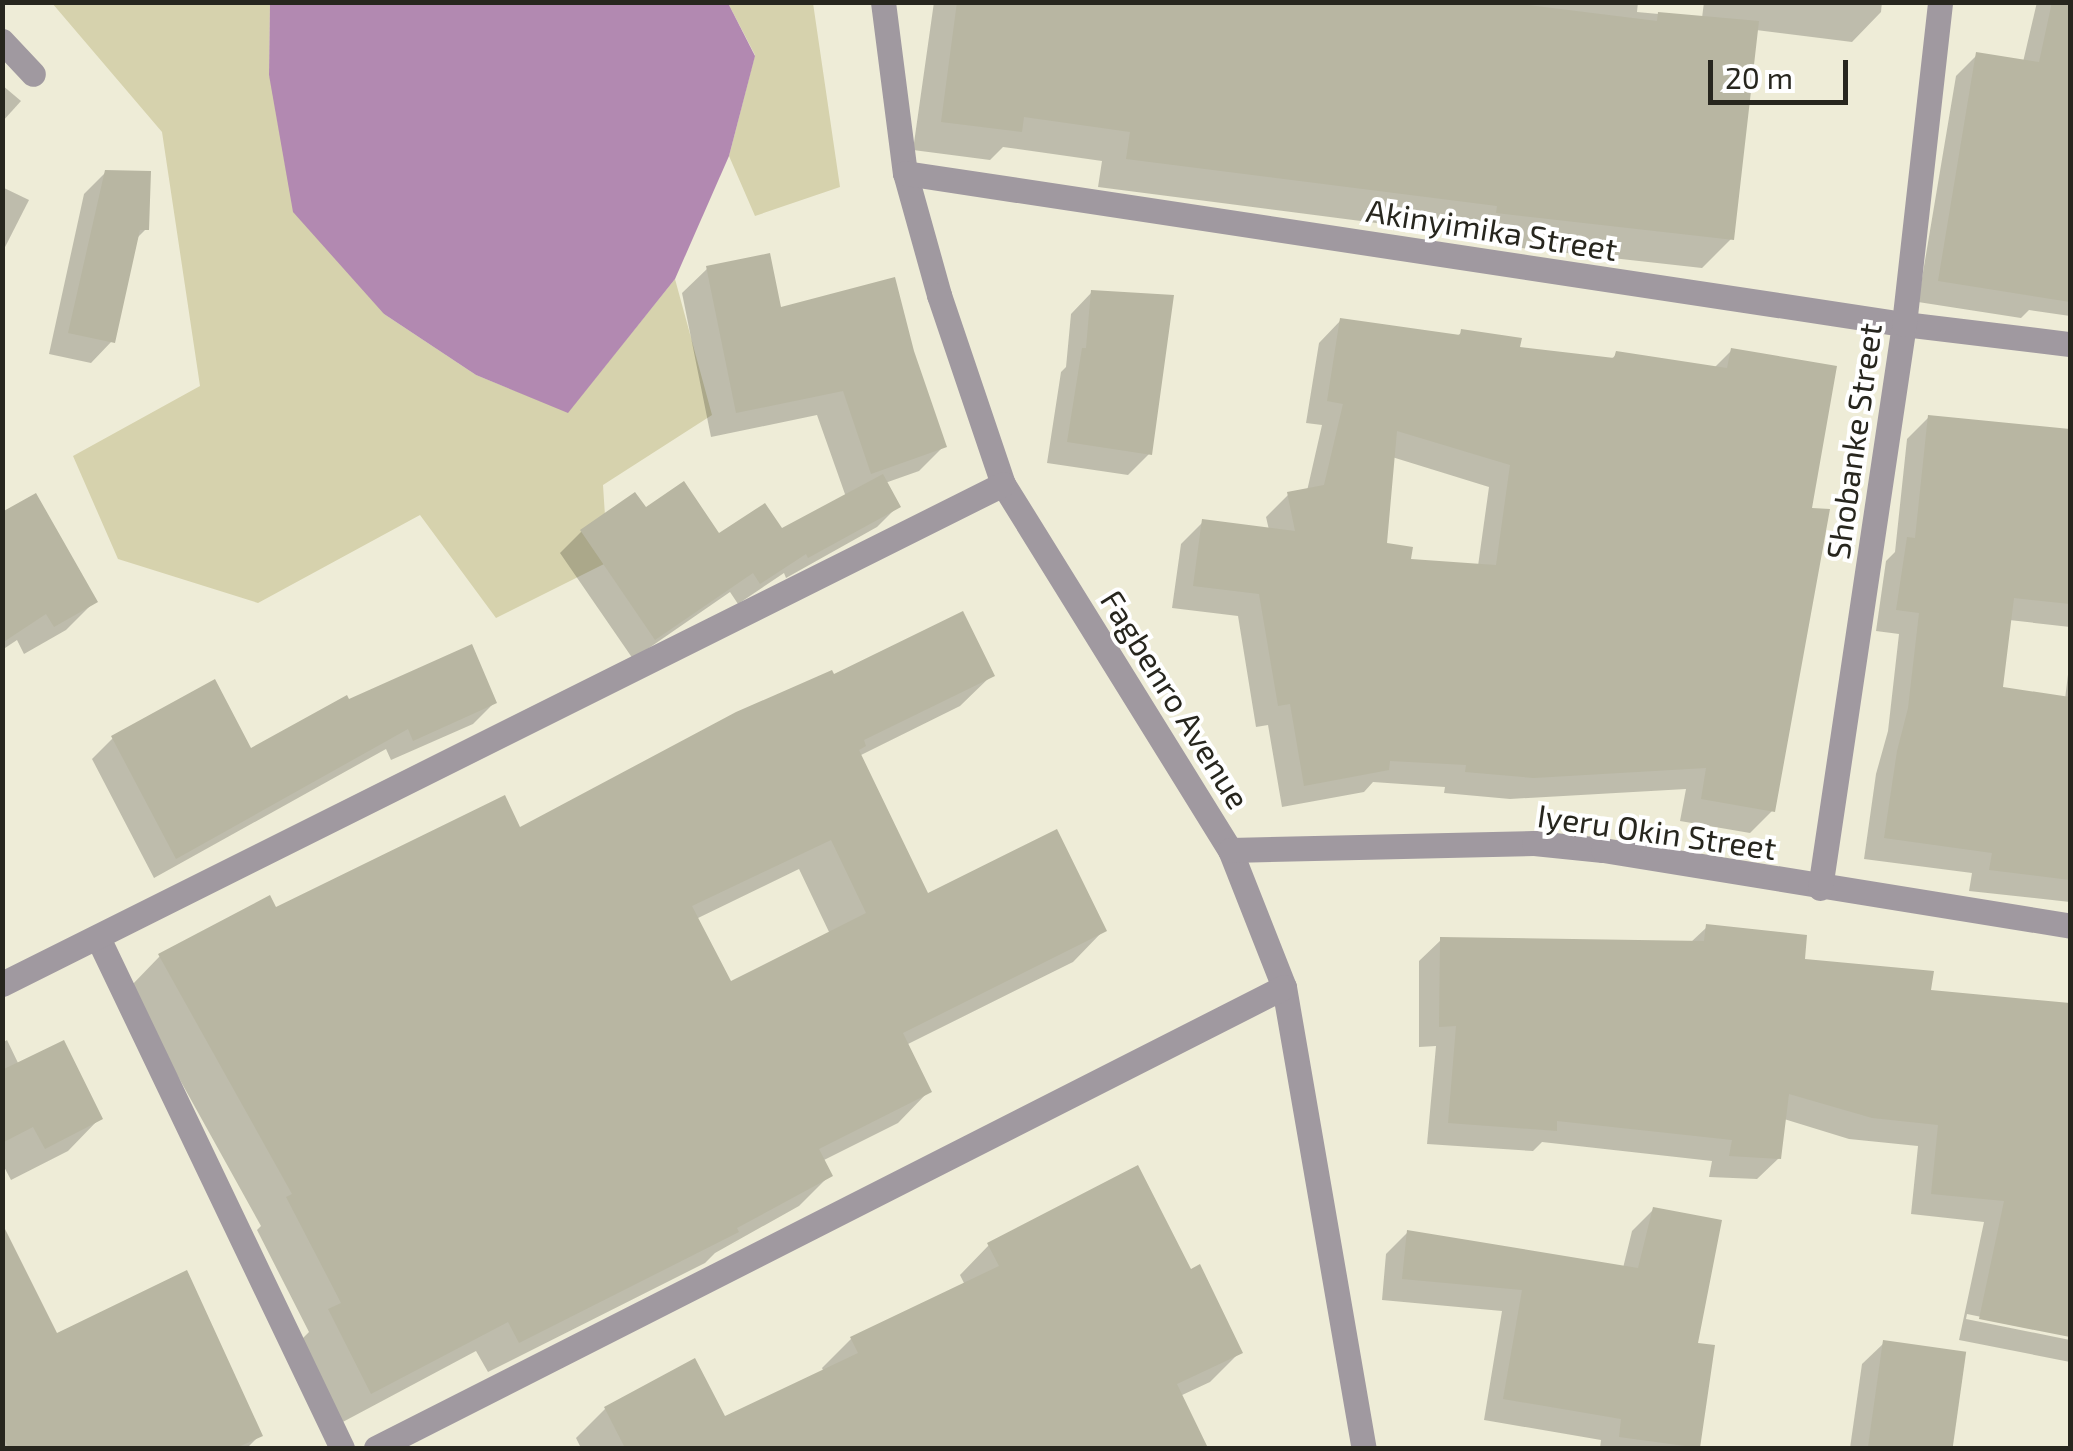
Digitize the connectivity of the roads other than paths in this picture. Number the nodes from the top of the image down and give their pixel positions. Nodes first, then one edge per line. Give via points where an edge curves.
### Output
1 (882, 2) edge
2 (1940, 2) edge
3 (2, 41) edge
4 (33, 74) dead end
5 (905, 172) junction
6 (1904, 324) junction
7 (2070, 344) edge
8 (1003, 484) junction
9 (1230, 850) junction
10 (1820, 888) junction
11 (2070, 926) edge
12 (98, 940) junction
13 (2, 984) edge
14 (1284, 988) junction
15 (342, 1448) edge
16 (376, 1448) edge
17 (1371, 1448) edge

1 - 5 street, Fagbenro Avenue
2 - 6 street, Shobanke Street
3 - 4 street
5 - 6 street, Akinyimika Street
5 - 8 street, Fagbenro Avenue
6 - 7 street, Akinyimika Street
6 - 10 street, Shobanke Street
8 - 9 street, Fagbenro Avenue
8 - 12 street
9 - 10 street, Iyeru Okin Street via 1534,843
9 - 14 street, Fagbenro Avenue
10 - 11 street, Iyeru Okin Street
12 - 13 street
12 - 15 street
14 - 16 street
14 - 17 street, Fagbenro Avenue

